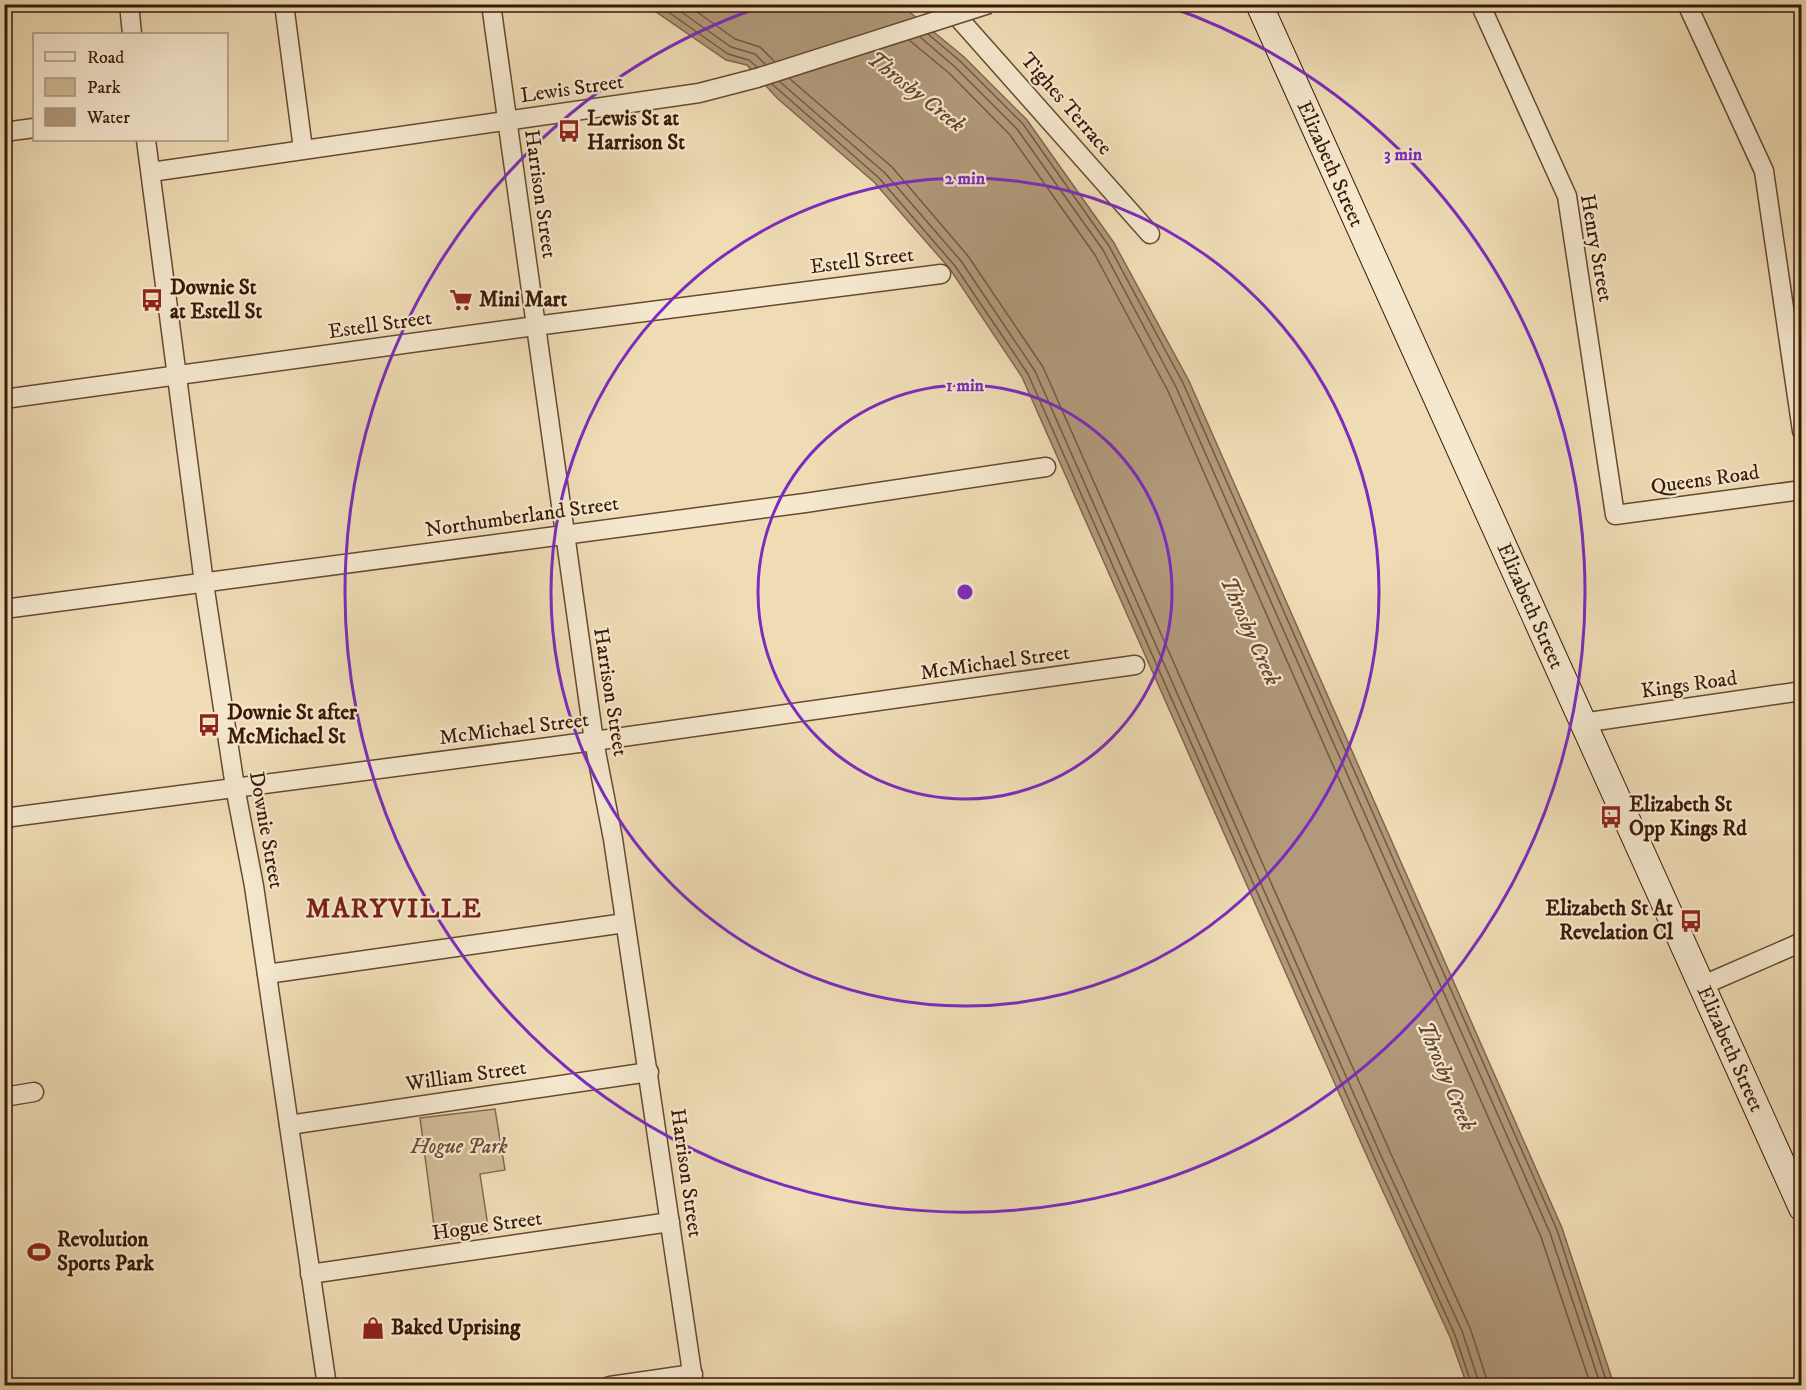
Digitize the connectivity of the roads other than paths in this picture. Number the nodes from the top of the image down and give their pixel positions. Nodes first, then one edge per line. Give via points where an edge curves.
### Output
1 (129, 4) edge
2 (284, 4) edge
3 (491, 4) edge
4 (946, 4) edge
5 (989, 4) edge
6 (1259, 4) edge
7 (1480, 4) edge
8 (1687, 4) edge
9 (132, 33) edge
10 (507, 121) junction
11 (33, 128) edge
12 (4, 132) edge
13 (146, 141) edge
14 (303, 149) junction
15 (151, 172) junction
16 (1150, 234) dead end
17 (941, 274) dead end
18 (535, 326) junction
19 (177, 376) junction
20 (4, 399) edge
21 (1802, 431) edge
22 (1046, 467) dead end
23 (1802, 490) edge
24 (1615, 514) joint
25 (564, 534) junction
26 (204, 583) junction
27 (4, 609) edge
28 (1135, 666) dead end
29 (1802, 691) edge
30 (1582, 723) junction
31 (594, 741) junction
32 (235, 787) junction
33 (4, 818) edge
34 (625, 923) junction
35 (1802, 942) edge
36 (267, 974) junction
37 (1701, 986) junction
38 (649, 1072) junction
39 (34, 1092) dead end
40 (4, 1097) edge
41 (290, 1125) junction
42 (1802, 1208) edge
43 (670, 1222) junction
44 (310, 1274) junction
45 (694, 1380) edge
46 (327, 1386) edge
47 (610, 1386) edge

1 - 9 street
2 - 14 street
3 - 10 street, Harrison Street
4 - 16 street, Tighes Terrace
5 - 10 street, Lewis Street, bridge via 699,93
6 - 30 main road, Elizabeth Street
7 - 24 street, Henry Street via 1567,196
8 - 21 street via 1764,171
10 - 14 street, Lewis Street
10 - 18 street, Harrison Street
11 - 12 street
13 - 15 street, Downie Street
14 - 15 street, Lewis Street
15 - 19 street, Downie Street
17 - 18 street, Estell Street
18 - 19 street, Estell Street
18 - 25 street, Harrison Street
19 - 20 street, Estell Street
19 - 26 street, Downie Street
22 - 25 street, Northumberland Street
23 - 24 street, Queens Road
25 - 26 street, Northumberland Street
25 - 31 street, Harrison Street
26 - 27 street, Northumberland Street
26 - 32 street, Downie Street
28 - 31 street, McMichael Street
29 - 30 street, Kings Road
30 - 37 main road, Elizabeth Street
31 - 32 street, McMichael Street
31 - 34 street, Harrison Street
32 - 33 street, McMichael Street
32 - 36 street, Downie Street
34 - 36 street
34 - 38 street, Harrison Street
35 - 37 street
36 - 41 street, Downie Street
37 - 42 main road, Elizabeth Street
38 - 41 street, William Street
38 - 43 street, Harrison Street
39 - 40 street
41 - 44 street, Downie Street
43 - 44 street, Hogue Street
43 - 45 street, Harrison Street
44 - 46 street, Downie Street
45 - 47 street

